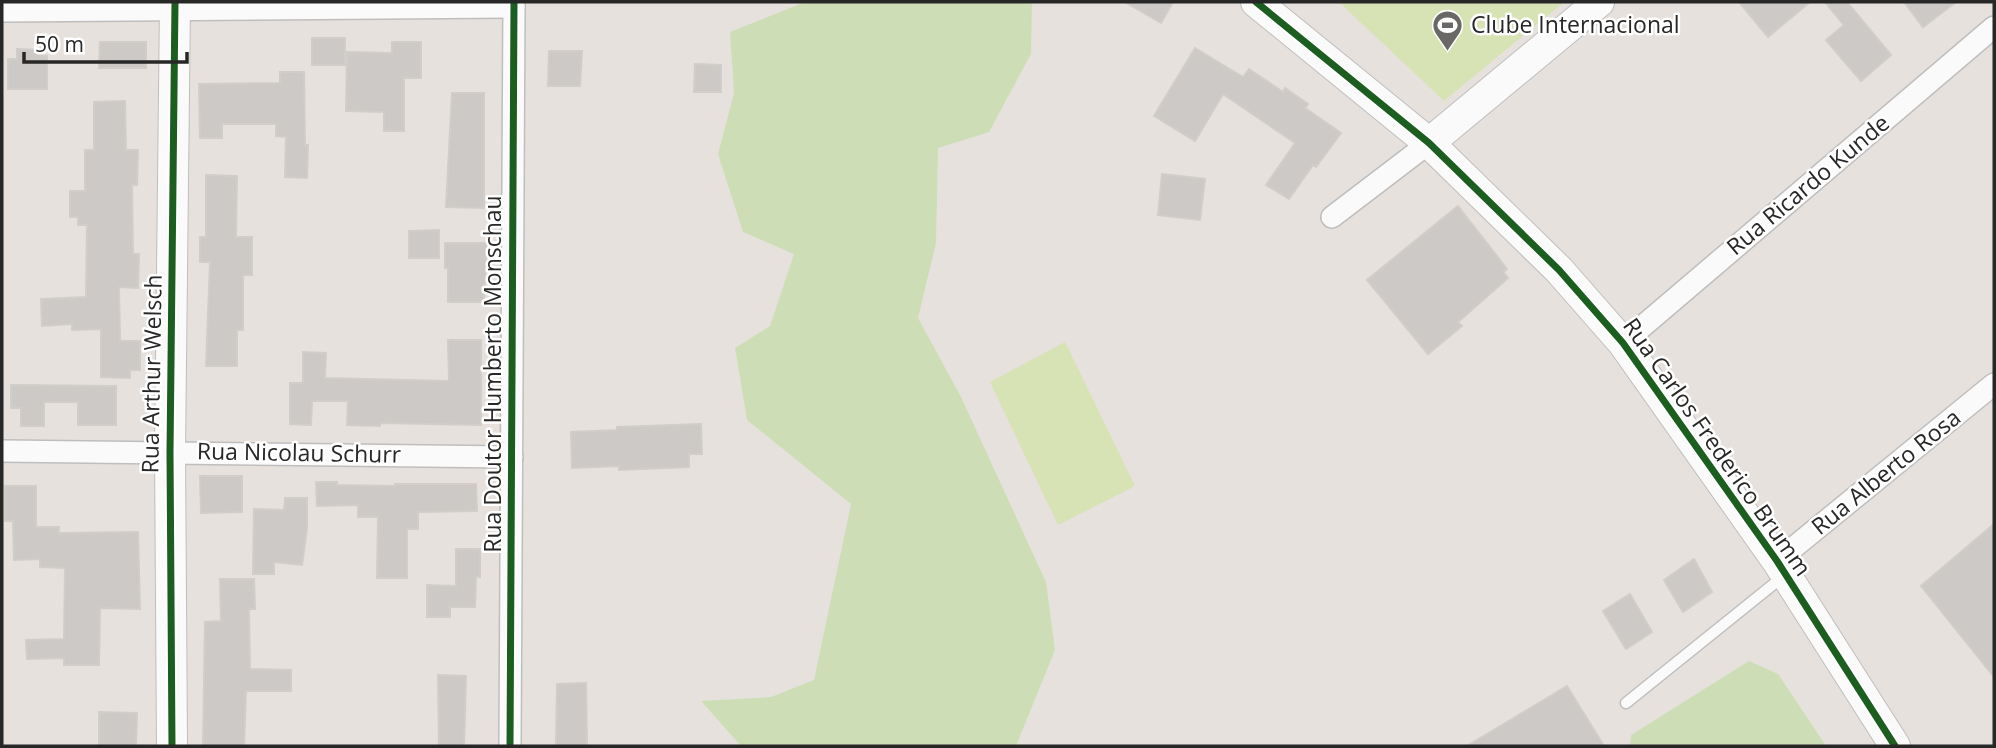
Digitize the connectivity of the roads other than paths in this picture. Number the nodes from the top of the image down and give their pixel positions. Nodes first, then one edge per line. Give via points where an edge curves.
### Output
1 (1255, 2) edge
2 (1599, 2) edge
3 (514, 4) edge
4 (175, 6) edge
5 (2, 11) edge
6 (1994, 27) edge
7 (1429, 143) junction
8 (1332, 217) dead end
9 (1623, 343) junction
10 (1994, 384) edge
11 (2, 451) edge
12 (170, 452) junction
13 (512, 457) junction
14 (1781, 568) junction
15 (1626, 703) dead end
16 (172, 746) edge
17 (510, 746) edge
18 (1895, 746) edge

1 - 7 street, Rua Carlos Frederico Brumm
2 - 7 street
3 - 4 street
3 - 13 street, Rua Doutor Humberto Monschau
4 - 5 street
4 - 12 street, Rua Arthur Welsch
6 - 9 street, Rua Ricardo Kunde
7 - 8 street
7 - 9 street, Rua Carlos Frederico Brumm via 1559,270
9 - 14 street, Rua Carlos Frederico Brumm
10 - 14 street, Rua Alberto Rosa
11 - 12 street, Rua Nicolau Schurr
12 - 13 street, Rua Nicolau Schurr
12 - 16 street, Rua Arthur Welsch
13 - 17 street, Rua Doutor Humberto Monschau
14 - 15 lane
14 - 18 street, Rua Carlos Frederico Brumm

